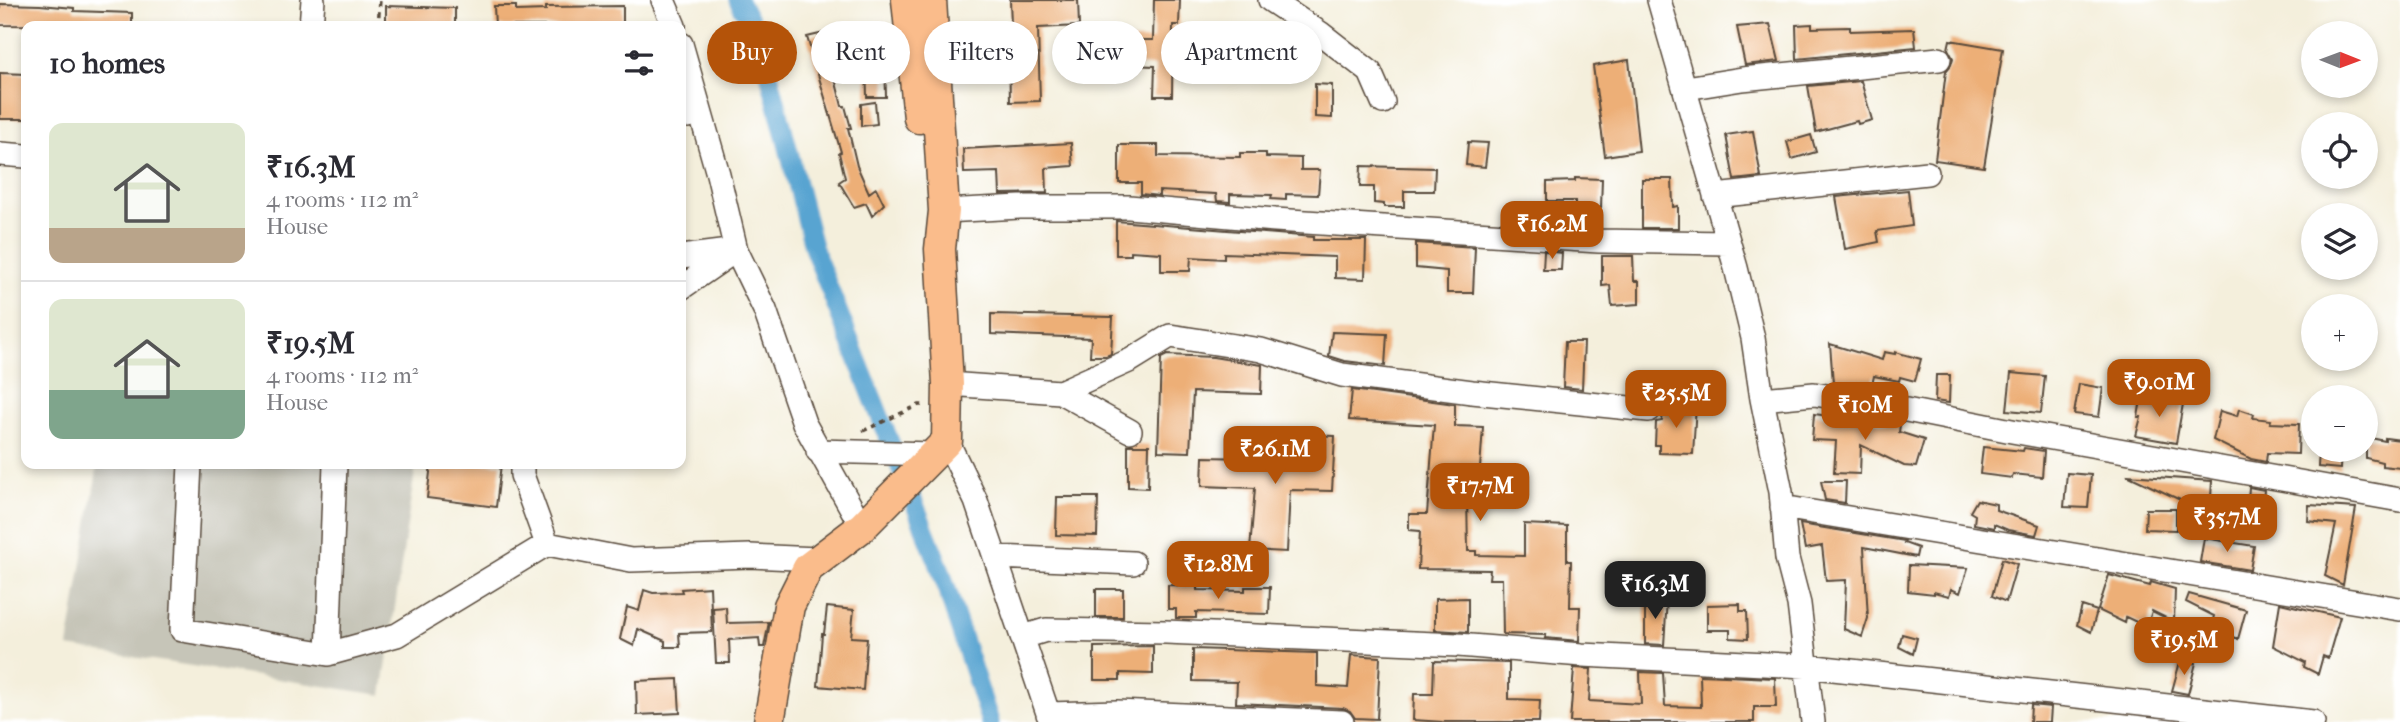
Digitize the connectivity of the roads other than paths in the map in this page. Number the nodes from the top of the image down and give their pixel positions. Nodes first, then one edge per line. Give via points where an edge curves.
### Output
1 (313, 0) edge
2 (663, 0) edge
3 (907, 0) edge
4 (931, 0) edge
5 (1270, 0) edge
6 (1659, 0) edge
7 (311, 21) edge
8 (672, 21) edge
9 (1939, 59) dead end
10 (686, 62) edge
11 (1686, 88) junction
12 (1382, 102) dead end
13 (0, 153) edge
14 (21, 155) edge
15 (1927, 173) dead end
16 (1715, 196) junction
17 (944, 211) junction
18 (1728, 243) junction
19 (940, 249) junction
20 (736, 250) junction
21 (686, 256) edge
22 (686, 285) edge
23 (948, 384) junction
24 (1060, 392) junction
25 (1762, 399) junction
26 (1649, 410) dead end
27 (1129, 431) dead end
28 (940, 447) junction
29 (818, 451) junction
30 (190, 469) edge
31 (335, 469) edge
32 (522, 469) edge
33 (2400, 500) edge
34 (1782, 507) junction
35 (862, 527) junction
36 (547, 544) junction
37 (996, 557) junction
38 (818, 559) junction
39 (1133, 562) dead end
40 (2400, 609) edge
41 (1023, 637) junction
42 (328, 654) junction
43 (1806, 666) junction
44 (1049, 718) edge
45 (769, 722) edge
46 (1342, 722) edge
47 (1813, 722) edge
48 (2313, 722) edge

1 - 7 street
2 - 8 street
3 - 19 main road via 928,209
4 - 17 main road
5 - 12 street via 1370,72
6 - 11 street
9 - 11 street
10 - 20 street
11 - 16 street
13 - 14 street
15 - 16 street
16 - 18 street
17 - 18 street via 1129,207 1599,240
17 - 19 main road
18 - 25 street via 1753,338
19 - 23 main road
20 - 21 street
20 - 22 street
20 - 29 street via 765,310
23 - 24 street
23 - 28 main road
24 - 26 street via 1131,360 1170,336 1261,350 1342,375
24 - 27 street
25 - 33 street via 1814,394 1871,403
25 - 34 street
28 - 29 street
28 - 35 main road
28 - 37 street via 976,501
29 - 35 street
30 - 42 street via 182,630
31 - 42 street
32 - 36 street
34 - 40 street
34 - 43 street
35 - 38 main road
36 - 38 street via 631,560
36 - 42 street via 397,635
37 - 39 street
37 - 41 street
38 - 45 main road via 808,568 789,606
41 - 43 street via 1046,630 1166,632
41 - 44 street
43 - 47 street
43 - 48 street
44 - 46 street via 1130,712

